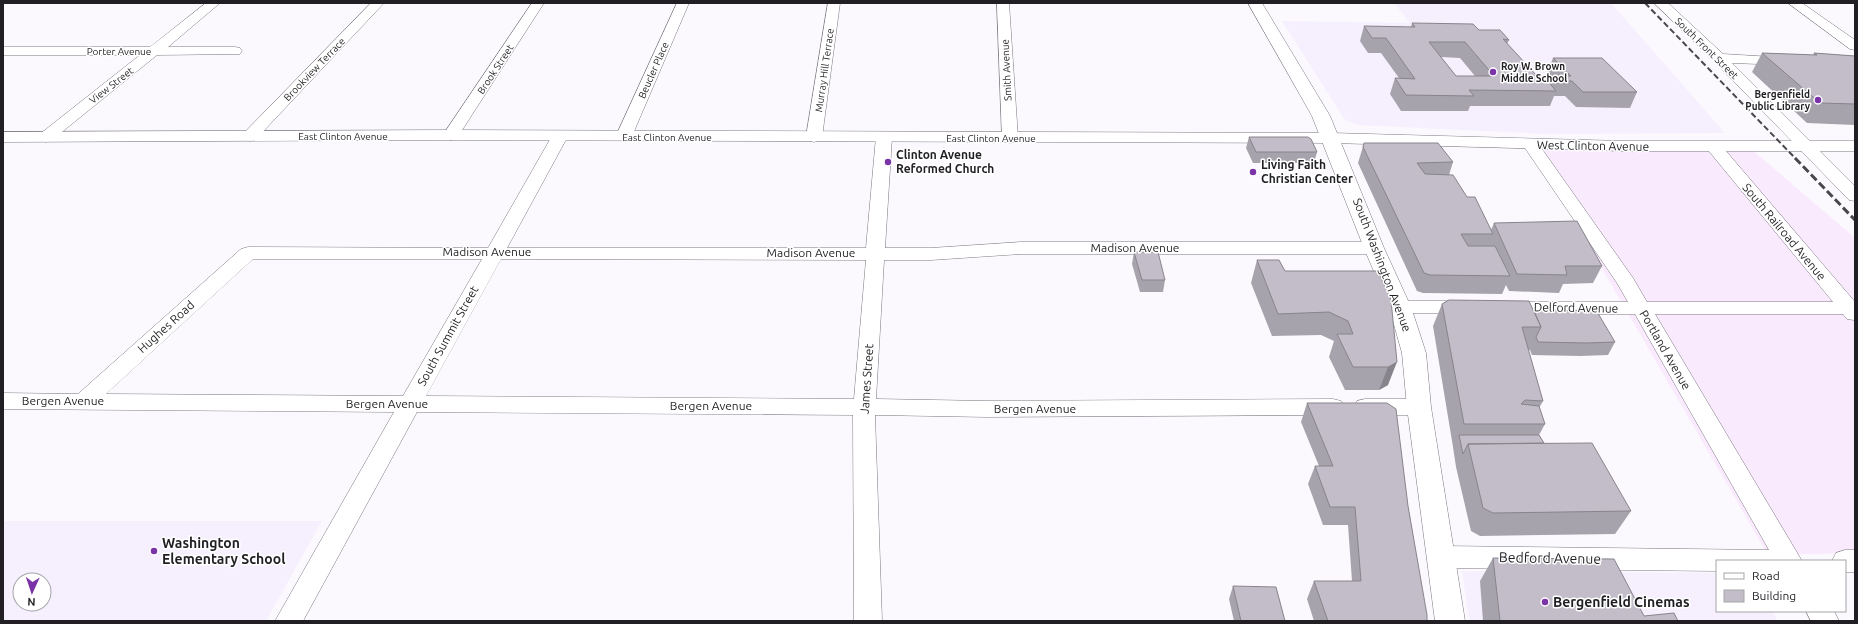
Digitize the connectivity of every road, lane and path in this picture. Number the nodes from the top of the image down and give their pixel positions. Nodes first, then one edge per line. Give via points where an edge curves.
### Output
1 (214, 3) edge
2 (378, 3) edge
3 (538, 3) edge
4 (683, 3) edge
5 (834, 3) edge
6 (1003, 3) edge
7 (1255, 3) edge
8 (1660, 3) edge
9 (1794, 3) edge
10 (1855, 46) edge
11 (3, 51) edge
12 (153, 51) junction
13 (235, 52) dead end
14 (1719, 58) junction
15 (1802, 61) edge
16 (250, 136) junction
17 (451, 136) junction
18 (560, 136) junction
19 (624, 136) junction
20 (3, 137) edge
21 (46, 137) junction
22 (884, 137) junction
23 (814, 138) junction
24 (1010, 138) junction
25 (1331, 138) junction
26 (1531, 145) junction
27 (1807, 146) junction
28 (1855, 146) edge
29 (1714, 147) junction
30 (1855, 196) edge
31 (1374, 248) junction
32 (248, 252) joint
33 (495, 252) junction
34 (876, 253) junction
35 (1400, 307) junction
36 (1642, 309) junction
37 (1852, 312) edge
38 (3, 401) edge
39 (84, 401) junction
40 (410, 404) junction
41 (864, 407) junction
42 (1419, 407) junction
43 (1442, 557) junction
44 (1716, 560) edge
45 (1788, 560) edge
46 (1820, 612) edge
47 (289, 621) edge
48 (868, 621) edge
49 (1450, 621) edge
50 (1825, 621) edge

1 - 12 street, View Street
2 - 16 street, Brookview Terrace
3 - 17 street, Brook Street
4 - 19 street, Beucler Place
5 - 23 street, Murray Hill Terrace
6 - 24 street, Smith Avenue
7 - 25 street, South Washington Avenue via 1321,116
8 - 14 street, South Front Street
9 - 10 street
11 - 12 street, Porter Avenue
12 - 13 street, Porter Avenue
12 - 21 street, View Street
14 - 15 street
14 - 27 street, South Front Street
16 - 17 street, East Clinton Avenue
16 - 21 street, East Clinton Avenue
17 - 18 street, East Clinton Avenue
18 - 19 street, East Clinton Avenue
18 - 33 street, South Summit Street
19 - 23 street, East Clinton Avenue
20 - 21 street, East Clinton Avenue
22 - 23 street, East Clinton Avenue
22 - 24 street, East Clinton Avenue
22 - 34 street, James Street
24 - 25 street, East Clinton Avenue
25 - 26 street, West Clinton Avenue
25 - 31 street, South Washington Avenue
26 - 29 street, West Clinton Avenue
26 - 36 street, Portland Avenue
27 - 28 street, West Clinton Avenue
27 - 29 street, West Clinton Avenue
27 - 30 street, South Front Street
29 - 37 street, South Railroad Avenue
31 - 34 street, Madison Avenue via 1021,248 931,254
31 - 35 street, South Washington Avenue
32 - 33 street, Madison Avenue
32 - 39 street, Hughes Road
33 - 34 street, Madison Avenue
33 - 40 street, South Summit Street
34 - 41 street, James Street
35 - 36 street, Delford Avenue
35 - 42 street, South Washington Avenue via 1414,353
36 - 37 street, Delford Avenue
36 - 45 street, Portland Avenue
38 - 39 street, Bergen Avenue
39 - 40 street, Bergen Avenue
40 - 41 street, Bergen Avenue
40 - 47 street, South Summit Street
41 - 42 street, Bergen Avenue
41 - 48 street, James Street
42 - 43 street, South Washington Avenue
43 - 44 street, Bedford Avenue
43 - 49 street, South Washington Avenue
46 - 50 street

